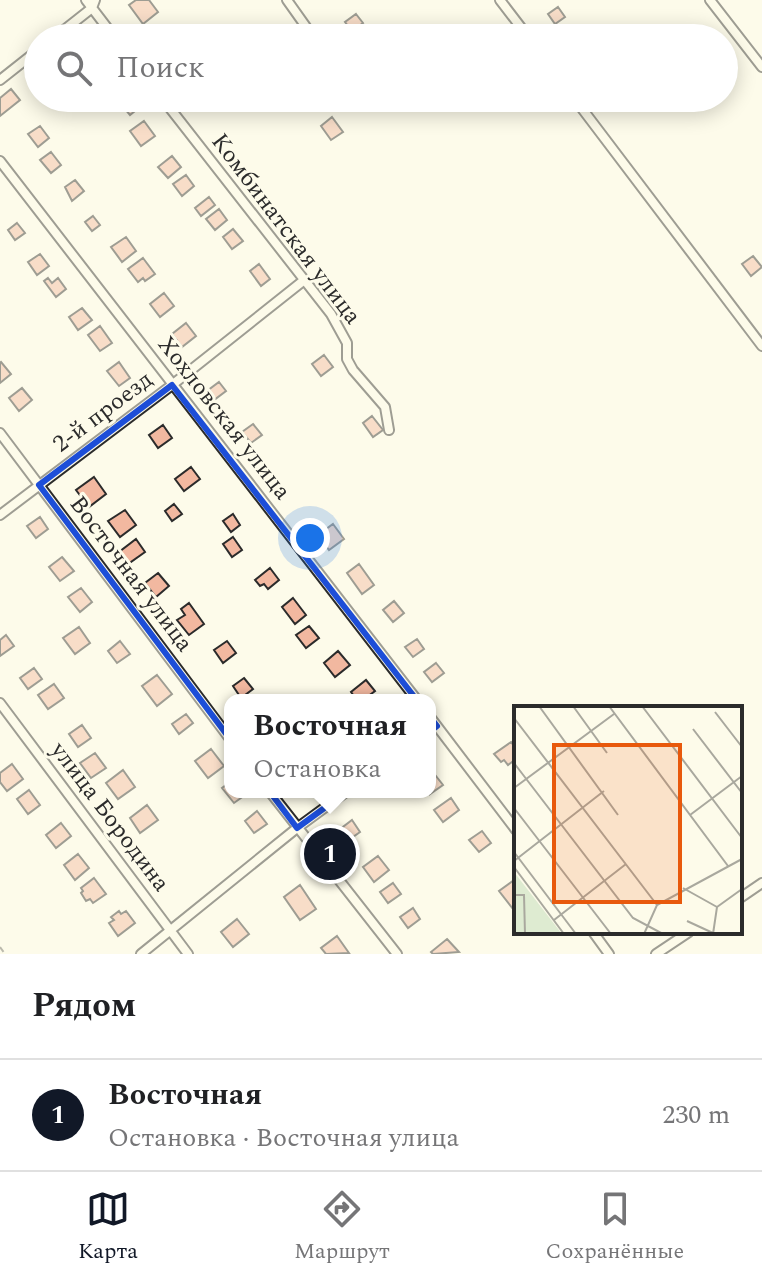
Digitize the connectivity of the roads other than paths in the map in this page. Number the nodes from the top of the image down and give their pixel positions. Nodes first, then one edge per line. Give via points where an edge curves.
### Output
1 (287, 0) edge
2 (500, 0) edge
3 (710, 0) edge
4 (91, 3) edge
5 (69, 24) edge
6 (105, 24) edge
7 (304, 24) edge
8 (518, 24) edge
9 (729, 24) edge
10 (738, 36) edge
11 (24, 61) edge
12 (762, 67) edge
13 (0, 80) edge
14 (173, 112) edge
15 (585, 112) edge
16 (0, 161) edge
17 (303, 281) junction
18 (762, 346) edge
19 (172, 385) junction
20 (389, 430) dead end
21 (0, 433) edge
22 (39, 485) junction
23 (0, 515) edge
24 (412, 694) edge
25 (0, 703) edge
26 (224, 731) edge
27 (436, 732) edge
28 (274, 798) edge
29 (338, 798) edge
30 (297, 828) junction
31 (514, 828) edge
32 (762, 883) edge
33 (742, 897) edge
34 (170, 932) junction
35 (594, 934) edge
36 (686, 934) edge
37 (141, 954) edge
38 (188, 954) edge
39 (397, 954) edge
40 (609, 954) edge
41 (656, 954) edge

1 - 7 street
2 - 8 street
3 - 9 street
4 - 5 street
4 - 6 street
10 - 12 street
11 - 13 street
14 - 17 street, Комбинатская улица
15 - 18 street
16 - 19 street, Хохловская улица
17 - 19 street, 2-й проезд
17 - 20 street, Комбинатская улица via 343,332 347,359 385,407
19 - 22 street, 2-й проезд
19 - 24 street, Хохловская улица
21 - 22 street, Восточная улица
22 - 23 street, 2-й проезд
22 - 26 street, Восточная улица
25 - 34 street, улица Бородина
27 - 31 street
28 - 30 street
29 - 30 street
30 - 34 street
30 - 39 street
32 - 33 street
34 - 37 street
34 - 38 street, улица Бородина
35 - 40 street
36 - 41 street

